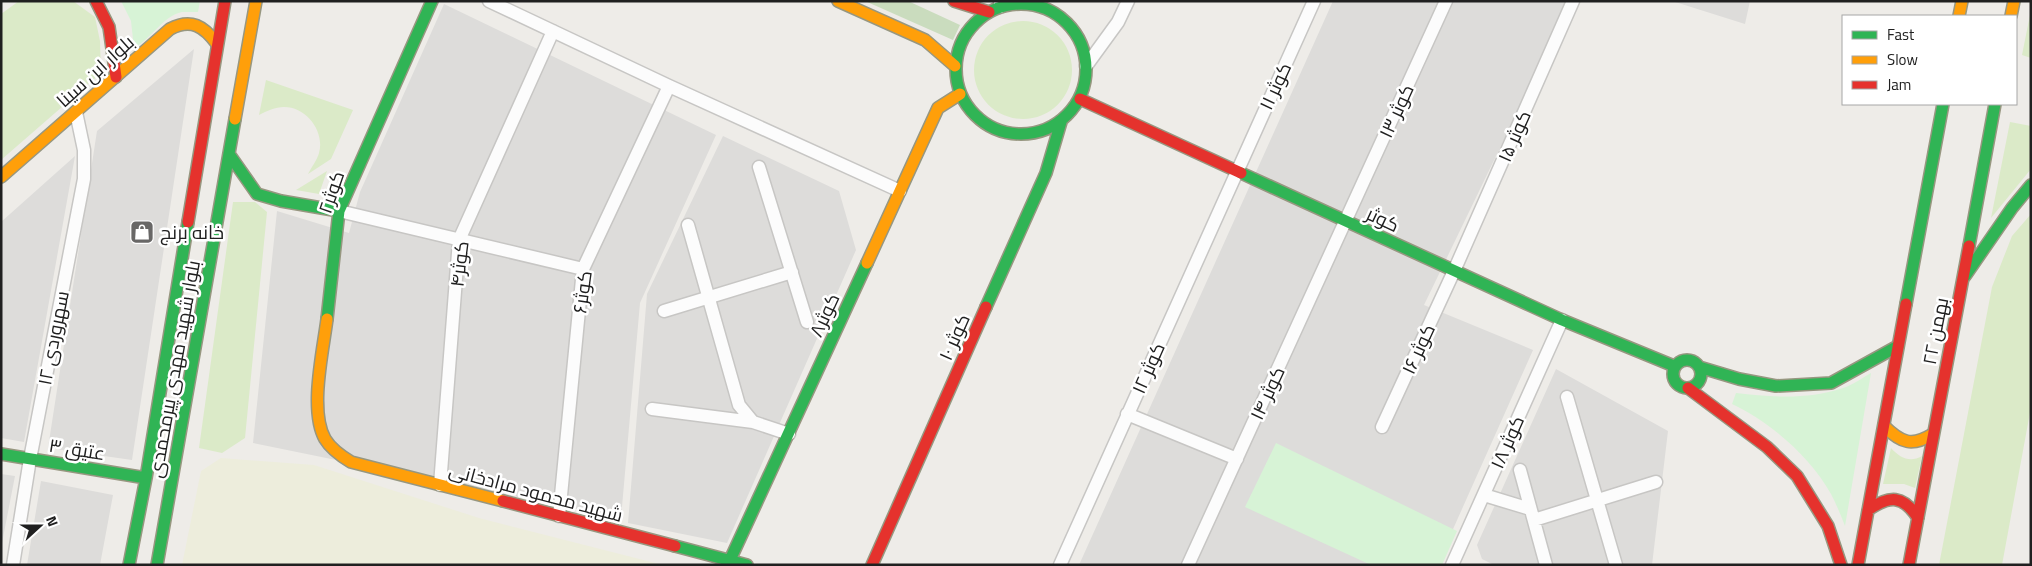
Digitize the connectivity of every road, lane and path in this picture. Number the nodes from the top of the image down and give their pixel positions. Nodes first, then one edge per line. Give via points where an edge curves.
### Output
1 (96, 1) edge
2 (225, 1) edge
3 (256, 1) edge
4 (432, 1) edge
5 (488, 1) edge
6 (838, 1) edge
7 (954, 1) edge
8 (1128, 1) edge
9 (1314, 1) edge
10 (1446, 1) edge
11 (1573, 1) edge
12 (1962, 1) edge
13 (2014, 1) edge
14 (996, 6) edge
15 (1959, 15) edge
16 (2011, 15) edge
17 (553, 31) junction
18 (217, 44) junction
19 (955, 66) junction
20 (1086, 66) junction
21 (116, 77) junction
22 (669, 86) junction
23 (960, 94) junction
24 (1080, 99) junction
25 (1943, 105) edge
26 (1995, 105) edge
27 (76, 112) junction
28 (1061, 122) junction
29 (229, 154) junction
30 (759, 167) dead end
31 (1236, 171) junction
32 (1, 177) edge
33 (2031, 185) edge
34 (900, 191) junction
35 (339, 211) junction
36 (1346, 221) junction
37 (688, 225) dead end
38 (459, 240) junction
39 (583, 269) junction
40 (1454, 271) junction
41 (792, 272) junction
42 (1962, 281) junction
43 (708, 297) junction
44 (664, 311) dead end
45 (1562, 320) junction
46 (807, 322) dead end
47 (1898, 346) junction
48 (1674, 366) junction
49 (1699, 367) junction
50 (1688, 388) junction
51 (1567, 397) dead end
52 (652, 409) dead end
53 (1128, 414) junction
54 (753, 422) junction
55 (1884, 426) junction
56 (1382, 427) dead end
57 (789, 434) junction
58 (1933, 434) junction
59 (324, 438) joint
60 (1, 454) edge
61 (30, 459) junction
62 (1236, 459) junction
63 (1520, 470) dead end
64 (146, 478) junction
65 (1656, 482) dead end
66 (440, 485) junction
67 (1484, 495) junction
68 (1598, 501) junction
69 (1868, 510) junction
70 (1532, 515) junction
71 (559, 516) junction
72 (1918, 518) junction
73 (730, 560) junction
74 (13, 565) edge
75 (129, 565) edge
76 (157, 565) edge
77 (747, 565) edge
78 (872, 565) edge
79 (1060, 565) edge
80 (1188, 565) edge
81 (1452, 565) edge
82 (1546, 565) edge
83 (1616, 565) edge
84 (1842, 565) edge
85 (1858, 565) edge
86 (1909, 565) edge

1 - 21 main road via 102,9 113,45
2 - 18 main road, بلوار شهید مهدی پیرمحمدی
3 - 29 main road, بلوار شهید مهدی پیرمحمدی
4 - 35 main road, کوثر۲
5 - 17 street
6 - 19 main road via 925,40
7 - 14 main road
8 - 20 street via 1118,22
9 - 31 street, کوثر ۱۱
10 - 36 street, کوثر ۱۳
11 - 40 street, ۱۵ کوثر
12 - 15 main road
13 - 16 main road
14 - 19 main road via 975,21 965,34
14 - 20 main road via 1034,5 1065,20 1084,49
17 - 22 street
17 - 38 street, کوثر۴
18 - 21 main road, بلوار ابن سینا via 209,33 184,23 170,29
18 - 64 main road, بلوار شهید مهدی پیرمحمدی
19 - 23 main road
20 - 24 main road
21 - 27 main road, بلوار ابن سینا
22 - 34 street
22 - 39 street, کوثر۶
23 - 28 main road via 969,109 996,130 1029,135
23 - 34 main road, کوثر۸ via 938,108
24 - 28 main road
24 - 31 main road, کوثر
25 - 47 main road, ۲۲ بهمن
26 - 42 main road, ۲۲ بهمن
27 - 32 main road, بلوار ابن سینا
27 - 61 street, سهروردی ۱۲ via 84,150 84,179
28 - 78 main road, کوثر ۱۰ via 1046,173
29 - 35 main road via 257,194 281,202
29 - 76 main road, بلوار شهید مهدی پیرمحمدی
30 - 41 street
31 - 36 main road, کوثر
31 - 53 street, کوثر ۱۲
33 - 42 main road
34 - 57 main road, کوثر۸
35 - 38 street
35 - 59 main road, کوثر۲ via 317,403 317,421
36 - 40 main road, کوثر
36 - 62 street, کوثر ۱۴
37 - 43 street
38 - 39 street
38 - 66 street, کوثر۴
39 - 71 street, کوثر۶
40 - 45 main road, کوثر
40 - 56 street, کوثر ۱۶
41 - 43 street
41 - 46 street
42 - 58 main road, ۲۲ بهمن
43 - 44 street
43 - 54 street via 740,405
45 - 48 main road, کوثر
45 - 67 street, کوثر ۱۸
47 - 49 main road via 1831,382 1776,386
47 - 55 main road, ۲۲ بهمن
48 - 49 main road via 1684,360
48 - 50 main road via 1673,378
49 - 50 main road via 1699,381
50 - 84 main road via 1767,448 1797,476 1828,526
51 - 68 street
52 - 54 street
53 - 62 street
53 - 79 street, کوثر ۱۲
54 - 57 street
55 - 58 main road via 1892,435 1908,442 1918,442
55 - 69 main road, ۲۲ بهمن
57 - 73 main road, کوثر۸
58 - 72 main road, ۲۲ بهمن
59 - 66 main road, شهید محمود مرادخانی via 335,453 351,462
60 - 61 main road, عتیق ۳
61 - 64 main road, عتیق ۳
61 - 74 street, سهروردی ۱۲
62 - 80 street, کوثر ۱۴
63 - 70 street
64 - 75 main road, بلوار شهید مهدی پیرمحمدی
65 - 68 street
66 - 71 main road, شهید محمود مرادخانی
67 - 70 street
67 - 81 street, کوثر ۱۸
68 - 70 street
68 - 83 street
69 - 72 main road via 1888,499 1898,500 1906,503
69 - 85 main road, ۲۲ بهمن
70 - 82 street
71 - 73 main road, شهید محمود مرادخانی
72 - 86 main road, ۲۲ بهمن
73 - 77 main road, شهید محمود مرادخانی

